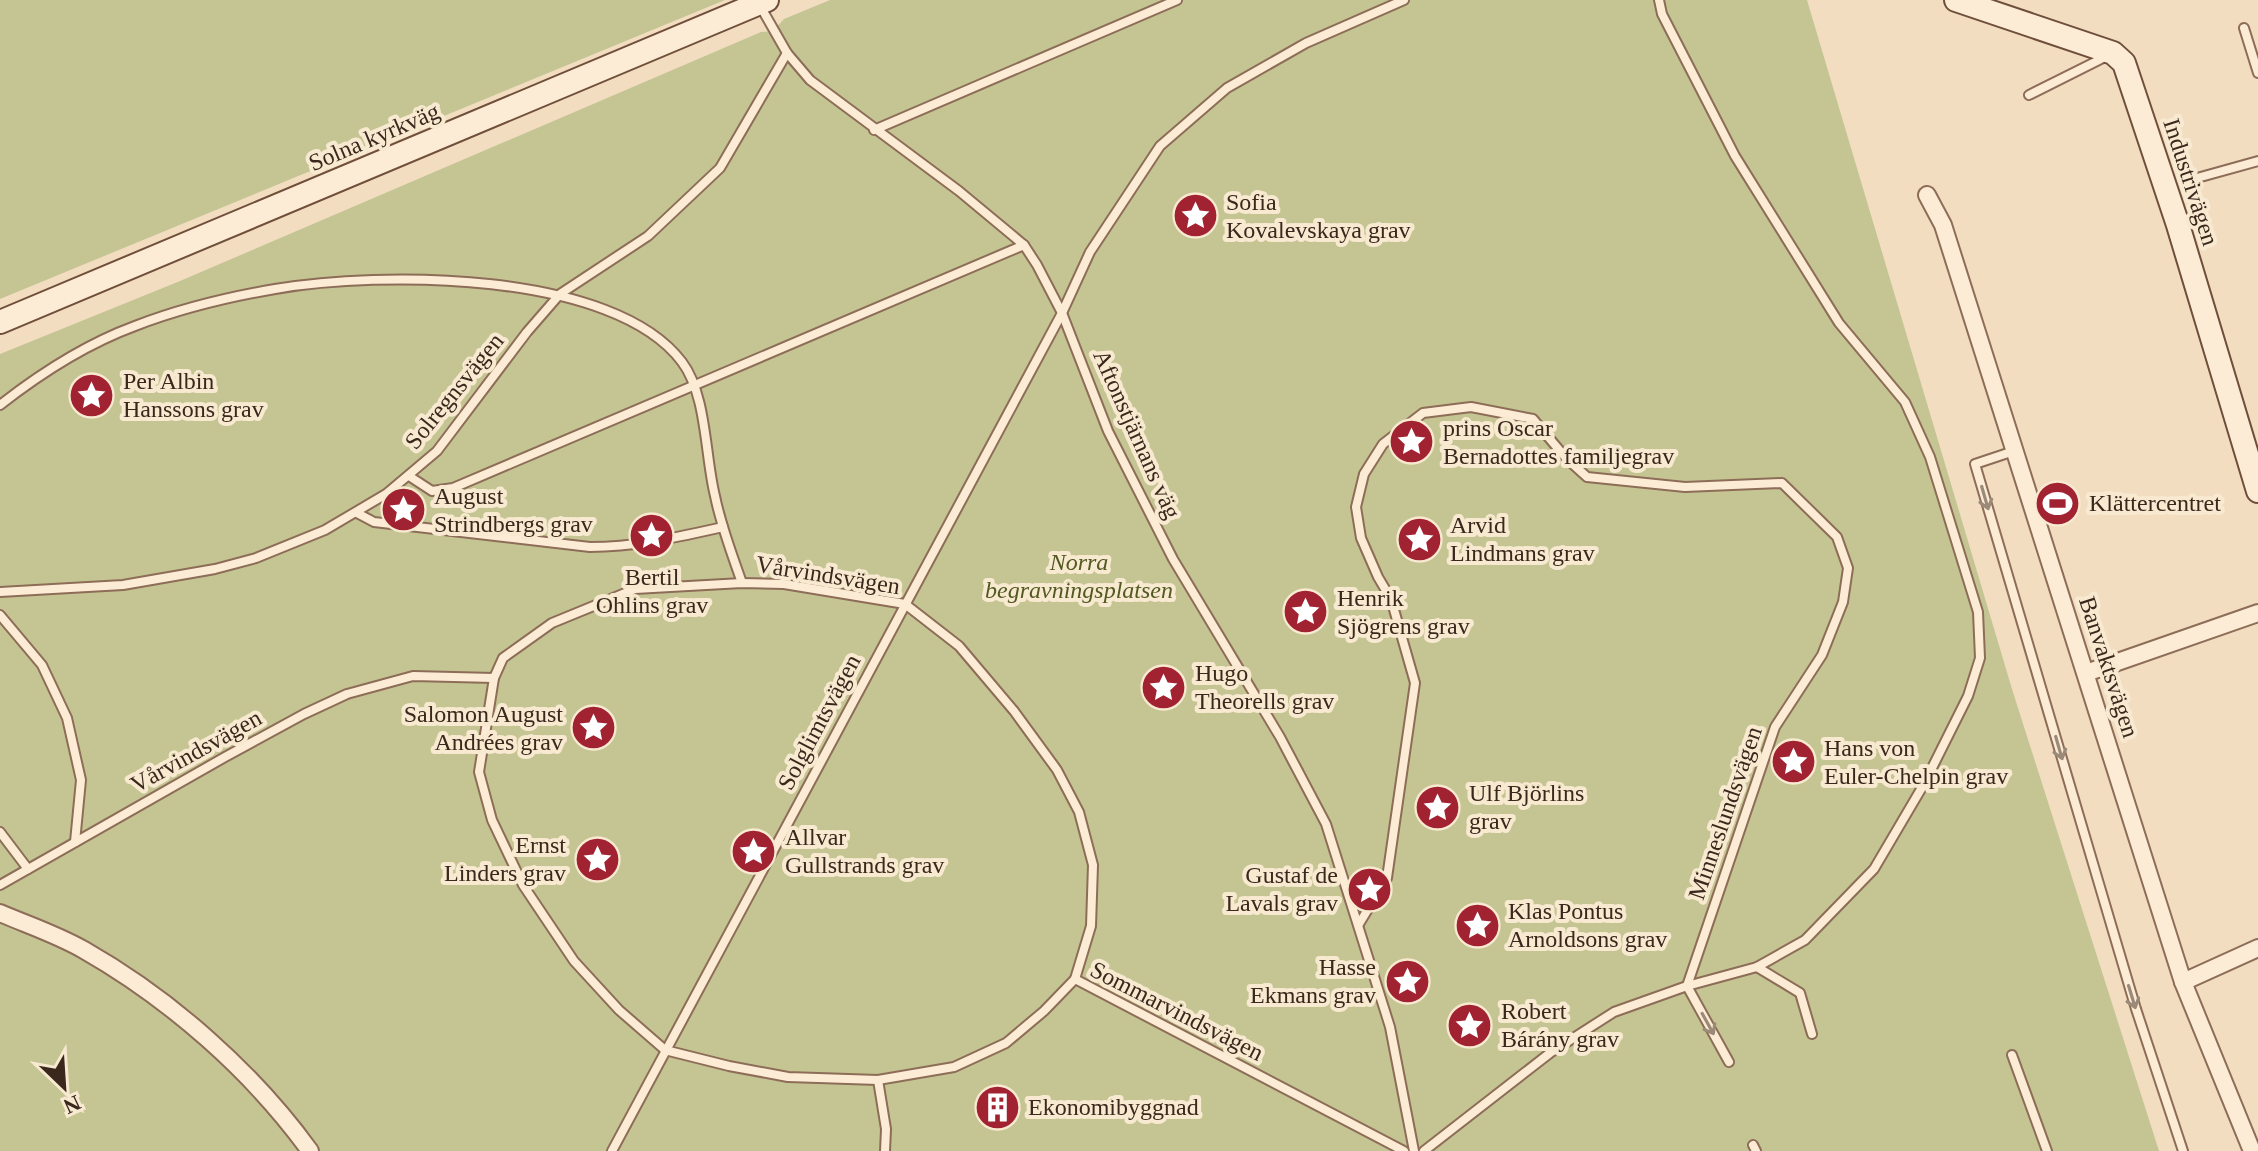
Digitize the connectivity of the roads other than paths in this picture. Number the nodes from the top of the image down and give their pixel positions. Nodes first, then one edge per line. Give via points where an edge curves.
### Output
1 (1177, 0) edge
2 (1404, 0) edge
3 (1659, 0) edge
4 (1956, 0) edge
5 (761, 1) edge
6 (2244, 28) dead end
7 (787, 53) junction
8 (2113, 53) junction
9 (2258, 73) edge
10 (2029, 95) dead end
11 (874, 130) junction
12 (2258, 161) edge
13 (2197, 178) dead end
14 (1927, 195) dead end
15 (1024, 245) junction
16 (560, 294) junction
17 (1062, 313) junction
18 (0, 322) edge
19 (695, 385) junction
20 (0, 405) edge
21 (2015, 451) junction
22 (409, 476) junction
23 (2258, 491) edge
24 (357, 513) junction
25 (723, 527) junction
26 (742, 583) junction
27 (0, 592) edge
28 (905, 604) junction
29 (2258, 613) edge
30 (0, 615) edge
31 (2086, 673) junction
32 (494, 678) junction
33 (0, 832) edge
34 (75, 842) junction
35 (28, 869) junction
36 (0, 885) edge
37 (0, 913) edge
38 (1359, 924) junction
39 (2258, 948) edge
40 (1757, 967) junction
41 (1075, 979) junction
42 (2183, 982) junction
43 (1687, 986) junction
44 (1812, 1034) dead end
45 (665, 1050) junction
46 (2012, 1055) dead end
47 (1729, 1062) dead end
48 (878, 1080) junction
49 (310, 1151) edge
50 (612, 1151) edge
51 (885, 1151) edge
52 (1404, 1151) edge
53 (1414, 1151) edge
54 (1424, 1151) edge
55 (2047, 1151) edge
56 (2183, 1151) edge
57 (2252, 1151) edge

1 - 11 lane
2 - 17 lane, Solglimtsvägen via 1306,43 1227,88 1160,146 1090,252
3 - 40 lane via 1735,156 1839,323 1905,402 1930,457 1978,612 1980,658 1968,696 1874,869 1805,940
4 - 8 street
5 - 7 lane, Aftonstjärnans väg
5 - 18 street, Solna kyrkväg
6 - 9 lane
7 - 11 lane, Aftonstjärnans väg via 810,80
7 - 16 lane, Solregnsvägen via 720,168 648,236
8 - 10 lane
8 - 23 street, Industrivägen via 2124,63 2134,90
11 - 15 lane, Aftonstjärnans väg
12 - 13 lane
14 - 21 street, Banvaktsvägen via 1943,225
15 - 17 lane, Aftonstjärnans väg
15 - 19 lane
16 - 19 lane via 634,322 664,342
16 - 20 lane via 451,281 367,280 276,289 135,326 85,348
16 - 22 lane, Solregnsvägen via 437,451
17 - 28 lane, Solglimtsvägen
17 - 38 lane, Aftonstjärnans väg via 1108,431 1173,559 1326,824
19 - 22 lane via 453,488 432,491
19 - 25 lane
21 - 31 street, Banvaktsvägen
21 -> 56 lane via 1975,464
22 - 24 lane, Solregnsvägen
24 - 25 lane via 374,522 590,547 634,545
24 - 27 lane, Solregnsvägen via 256,558 200,572 123,585
25 - 26 lane
26 - 28 lane, Vårvindsvägen via 784,584
26 - 32 lane, Vårvindsvägen via 635,589 552,623 503,658
28 - 41 lane, Vårvindsvägen via 959,646 1014,711 1057,770 1079,812 1093,865 1091,926
28 - 45 lane, Solglimtsvägen
29 - 31 street
30 - 34 lane via 42,665 67,718 81,780
31 - 42 street, Banvaktsvägen
32 - 34 lane, Vårvindsvägen via 413,676 347,694
32 - 45 lane, Sommarvindsvägen via 479,772 492,820 523,885 574,961
33 - 35 lane
34 - 35 lane, Vårvindsvägen
35 - 36 lane, Vårvindsvägen
37 - 49 street via 81,948 192,1024
38 - 43 lane, Minneslundsvägen via 1387,878 1415,683 1391,599 1361,538 1356,507 1364,474 1383,444 1423,413 1471,407 1533,419 1587,477 1685,487 1782,483 1837,537 1848,568 1843,602 1822,655 1775,727
38 - 53 lane, Aftonstjärnans väg via 1390,1027
39 - 42 street
40 - 43 lane
40 - 44 lane via 1800,993
41 - 48 lane, Sommarvindsvägen via 1006,1043 954,1067
41 - 52 lane, Sommarvindsvägen
42 - 57 street, Banvaktsvägen
43 -> 47 lane
43 - 54 lane via 1614,1012 1575,1036
45 - 48 lane, Sommarvindsvägen via 788,1077
45 - 50 lane, Solglimtsvägen
46 - 55 lane
48 - 51 lane

